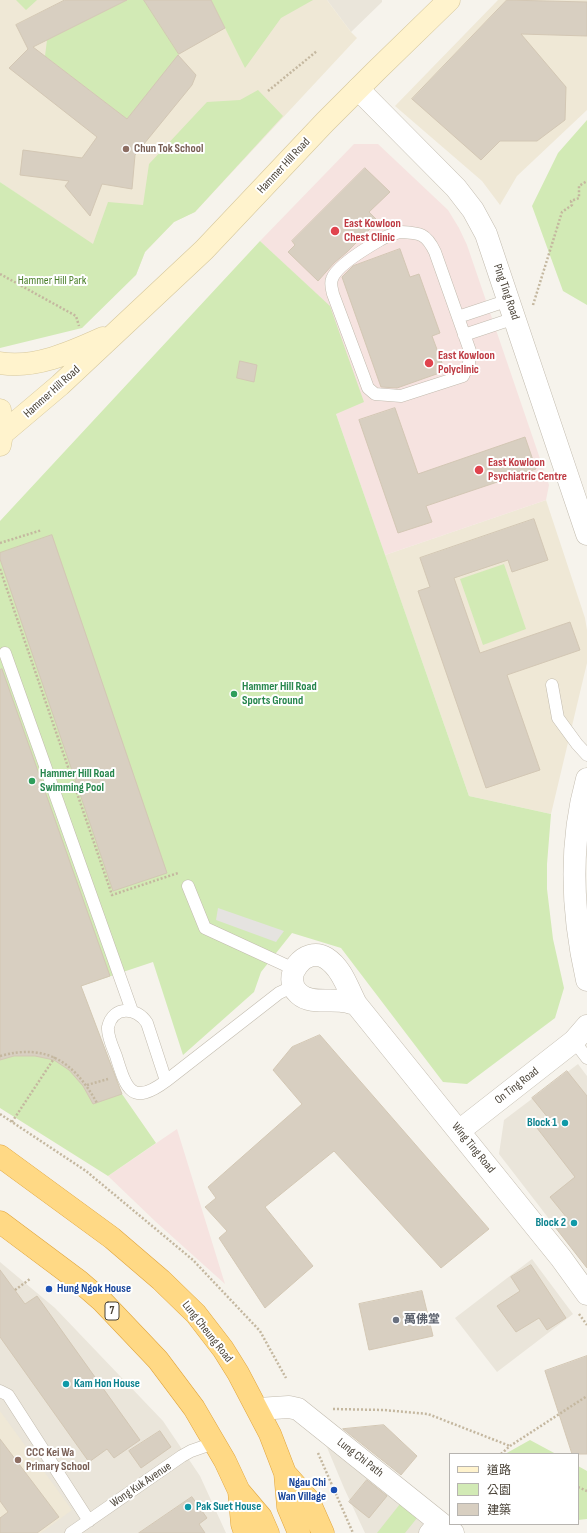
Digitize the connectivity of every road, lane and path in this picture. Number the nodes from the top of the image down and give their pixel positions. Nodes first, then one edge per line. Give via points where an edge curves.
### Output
1 (450, 0) edge
2 (317, 51) dead end
3 (358, 89) junction
4 (268, 91) dead end
5 (587, 181) edge
6 (0, 274) edge
7 (518, 310) junction
8 (458, 317) junction
9 (80, 331) dead end
10 (117, 332) junction
11 (464, 335) junction
12 (0, 363) edge
13 (0, 410) edge
14 (1, 439) edge
15 (42, 530) dead end
16 (587, 534) edge
17 (0, 543) edge
18 (0, 569) edge
19 (5, 653) dead end
20 (552, 685) dead end
21 (587, 755) edge
22 (587, 779) edge
23 (188, 886) joint
24 (587, 980) edge
25 (288, 983) junction
26 (356, 1004) junction
27 (132, 1011) junction
28 (583, 1042) edge
29 (0, 1056) edge
30 (55, 1057) junction
31 (122, 1074) junction
32 (166, 1081) junction
33 (87, 1085) junction
34 (97, 1102) dead end
35 (0, 1114) edge
36 (12, 1122) junction
37 (459, 1131) junction
38 (0, 1156) edge
39 (0, 1222) edge
40 (30, 1279) dead end
41 (14, 1290) dead end
42 (587, 1294) edge
43 (286, 1378) dead end
44 (0, 1391) edge
45 (587, 1396) edge
46 (258, 1409) junction
47 (331, 1409) dead end
48 (214, 1443) junction
49 (315, 1446) dead end
50 (510, 1446) junction
51 (502, 1453) edge
52 (285, 1473) junction
53 (239, 1491) junction
54 (89, 1521) junction
55 (265, 1525) edge
56 (439, 1529) edge
57 (71, 1533) edge
58 (245, 1533) edge
59 (299, 1533) edge
60 (322, 1533) edge
61 (353, 1533) edge

1 - 3 main road, Hammer Hill Road
2 - 4 path
3 - 7 street, Ping Ting Road via 465,198 480,221
3 - 10 main road, Hammer Hill Road via 213,241
5 - 7 path via 578,186 579,198 571,201 572,205 562,212
6 - 9 path via 76,316
7 - 8 lane
7 - 11 lane
7 - 16 street, Ping Ting Road
8 - 11 lane
8 - 11 lane via 436,252 429,239 416,233 400,232 380,239 348,261 332,277 333,294 368,388 375,394 401,396 463,376 469,363 470,351
10 - 12 main road, Hammer Hill Road via 51,358 28,363
10 - 14 main road, Hammer Hill Road
13 - 14 main road
15 - 17 path
18 - 23 path via 112,895 178,873
19 - 27 lane
20 - 21 lane via 558,718
22 - 24 street via 579,820 574,890
23 - 25 lane via 205,928
25 - 26 street via 307,998
25 - 26 street, Wing Ting Road via 299,962 306,956 325,957 339,971
25 - 32 lane
26 - 37 street, Wing Ting Road
27 - 31 lane via 118,1013 111,1019 108,1028
27 - 32 lane via 143,1016 147,1023
28 - 37 street, On Ting Road
29 - 30 path via 35,1052
30 - 33 path via 72,1068
30 - 36 path
31 - 32 lane via 128,1088 145,1094
31 - 33 path
33 - 34 path
35 - 36 path
36 - 43 path via 86,1171 193,1260 260,1331
37 - 42 street, Wing Ting Road
38 - 46 highway, Lung Cheung Road via 112,1238 184,1302 223,1349
39 - 48 highway, 7 via 80,1281 102,1301 170,1374
40 - 41 path
44 - 54 lane via 8,1394
45 - 50 path
46 - 52 highway, Lung Cheung Road
46 - 56 street, Lung Chi Path via 298,1409
47 - 50 path via 428,1414
48 - 53 highway, 7
48 - 54 lane, Wong Kuk Avenue via 182,1456
49 - 61 path
50 - 51 path
52 - 59 highway, Lung Cheung Road via 288,1507
52 - 60 highway via 308,1499
53 - 55 highway, 7
53 - 58 highway
54 - 57 lane, Wong Kuk Avenue

